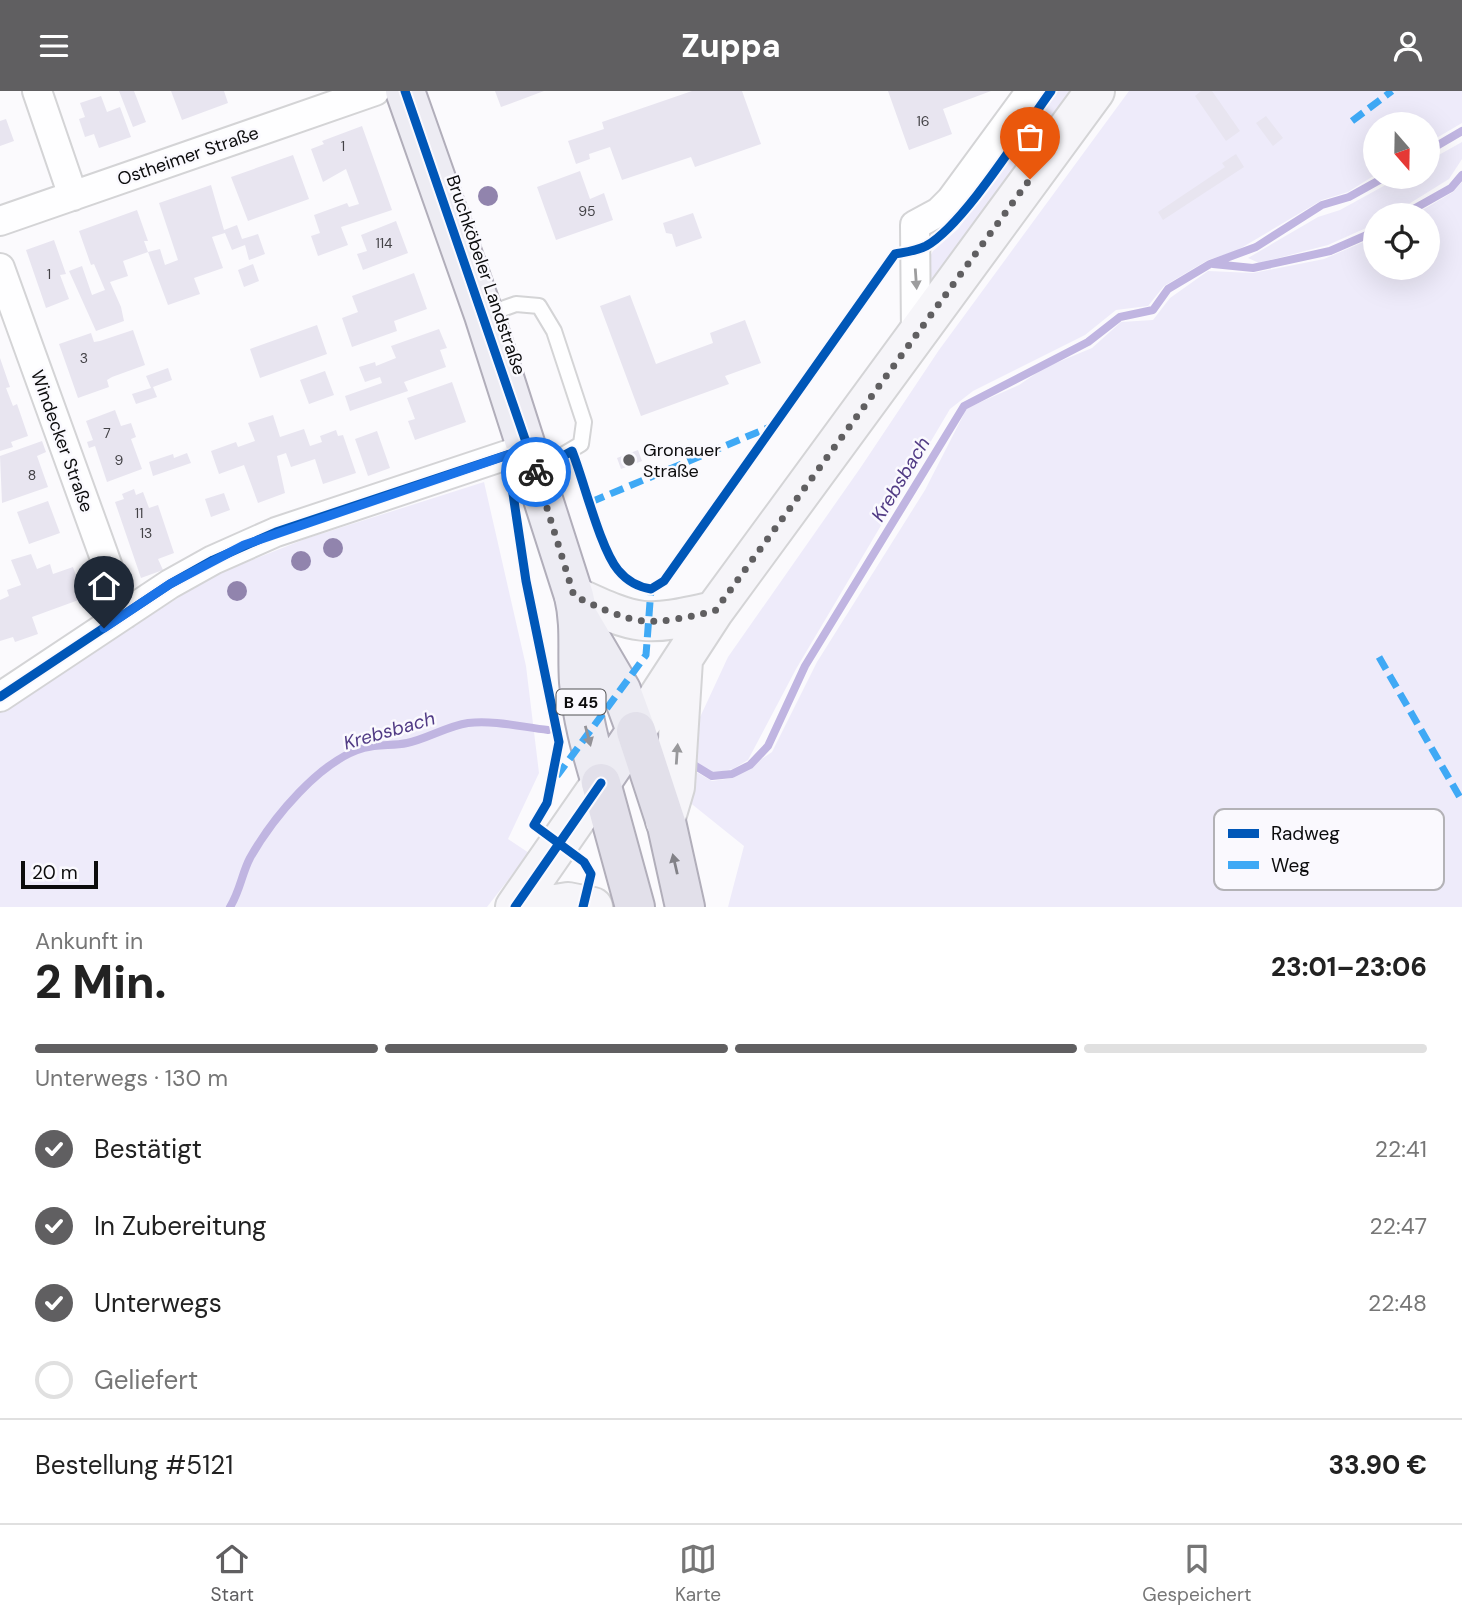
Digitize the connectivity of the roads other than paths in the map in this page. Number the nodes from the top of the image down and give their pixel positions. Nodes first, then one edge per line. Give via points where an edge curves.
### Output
1 (37, 91) edge
2 (375, 91) edge
3 (405, 91) edge
4 (1031, 91) edge
5 (1095, 91) edge
6 (73, 196) junction
7 (0, 221) edge
8 (0, 268) edge
9 (484, 315) junction
10 (916, 333) junction
11 (532, 459) junction
12 (577, 608) junction
13 (715, 611) junction
14 (125, 614) junction
15 (683, 657) junction
16 (0, 698) edge
17 (636, 731) junction
18 (601, 783) junction
19 (665, 821) junction
20 (515, 907) edge
21 (537, 907) edge
22 (593, 907) edge
23 (635, 907) edge
24 (685, 907) edge

1 - 6 street
2 - 6 street, Ostheimer Straße
3 - 9 main road, Bruchköbeler Landstraße / B 45
4 -> 10 street via 951,200 915,225
5 - 10 main road
6 - 7 street, Ostheimer Straße
8 - 14 street, Windecker Straße
9 - 11 main road, Bruchköbeler Landstraße / B 45
9 - 11 lane via 516,304 539,306 554,331 583,422 581,444
10 - 13 main road
11 - 12 main road, Bruchköbeler Landstraße / B 45
11 - 14 street via 276,532 212,559
12 - 13 main road via 646,624
12 - 17 main road, Bruchköbeler Landstraße / B 45 via 621,690
12 -> 18 main road, Bruchköbeler Landstraße / B 45 via 583,717
13 - 15 main road
14 - 16 street
15 - 17 main road
19 -> 15 main road via 675,787
17 - 18 main road
17 - 19 highway, B 45
18 - 20 main road
18 - 23 highway, B 45
24 -> 19 highway, B 45
21 - 22 main road via 568,902

